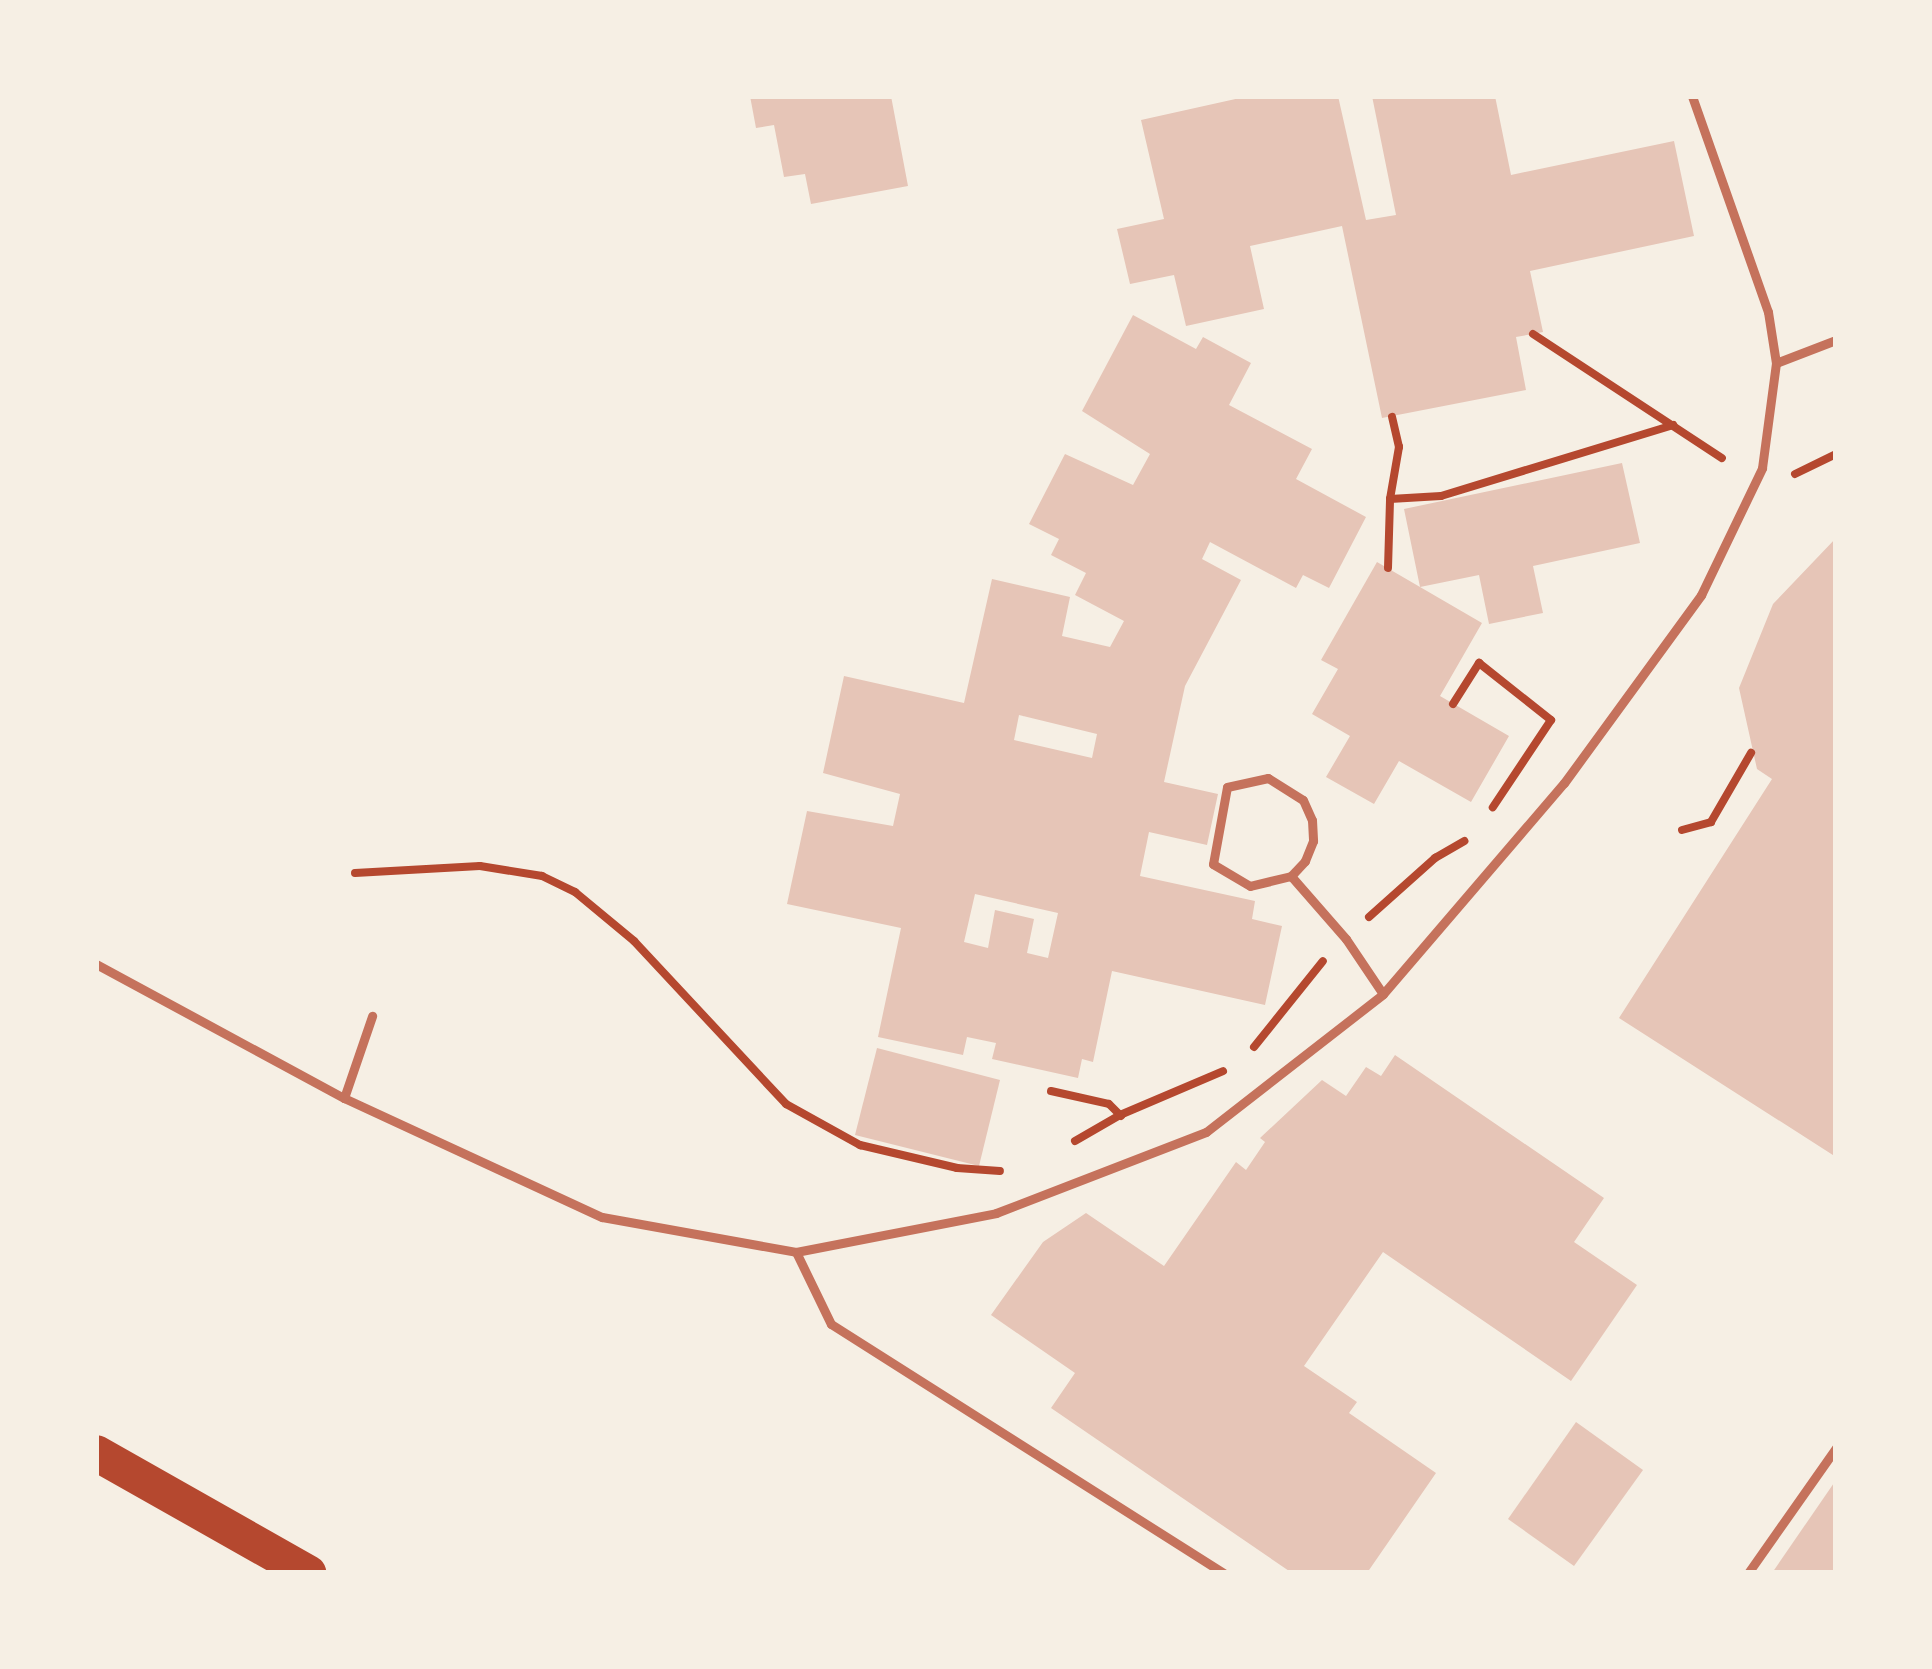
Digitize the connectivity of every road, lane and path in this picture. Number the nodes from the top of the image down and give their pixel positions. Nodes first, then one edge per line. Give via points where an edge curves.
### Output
1 (1692, 96) edge
2 (1533, 334) dead end
3 (1836, 340) edge
4 (1776, 363) junction
5 (1391, 417) dead end
6 (1673, 425) junction
7 (1836, 454) edge
8 (1722, 458) dead end
9 (1789, 475) dead end
10 (1390, 499) junction
11 (1388, 568) dead end
12 (1453, 704) dead end
13 (1751, 753) dead end
14 (1486, 816) dead end
15 (1682, 830) dead end
16 (1473, 835) dead end
17 (355, 873) dead end
18 (1291, 876) junction
19 (1346, 939) junction
20 (96, 964) edge
21 (1382, 994) junction
22 (372, 1016) dead end
23 (1051, 1091) dead end
24 (344, 1098) junction
25 (1120, 1115) junction
26 (1130, 1126) dead end
27 (1056, 1151) dead end
28 (1008, 1170) dead end
29 (796, 1252) junction
30 (1836, 1448) edge
31 (96, 1453) edge
32 (308, 1573) edge
33 (1224, 1573) edge
34 (1748, 1573) edge

1 - 4 lane via 1751,257
2 - 6 path
3 - 4 lane
4 - 21 lane via 1762,468 1701,595 1564,783
5 - 10 path via 1399,447
6 - 8 path
6 - 10 path via 1441,496
7 - 9 path
10 - 11 path
12 - 14 path via 1479,663 1551,720
13 - 15 path via 1711,822
16 - 19 path via 1435,858
17 - 28 path via 494,866 542,876 634,941 786,1104 860,1145 957,1168
18 - 18 lane via 1250,886 1213,864 1227,787 1268,778 1304,800 1313,841
18 - 19 lane
19 - 21 lane
19 - 25 path via 1239,1064
20 - 24 lane
21 - 29 lane via 1206,1132 996,1213
22 - 24 lane
23 - 25 path via 1109,1104
24 - 29 lane via 602,1217
25 - 26 path
25 - 27 path
29 - 33 lane via 831,1324
30 - 34 lane
31 - 32 highway

